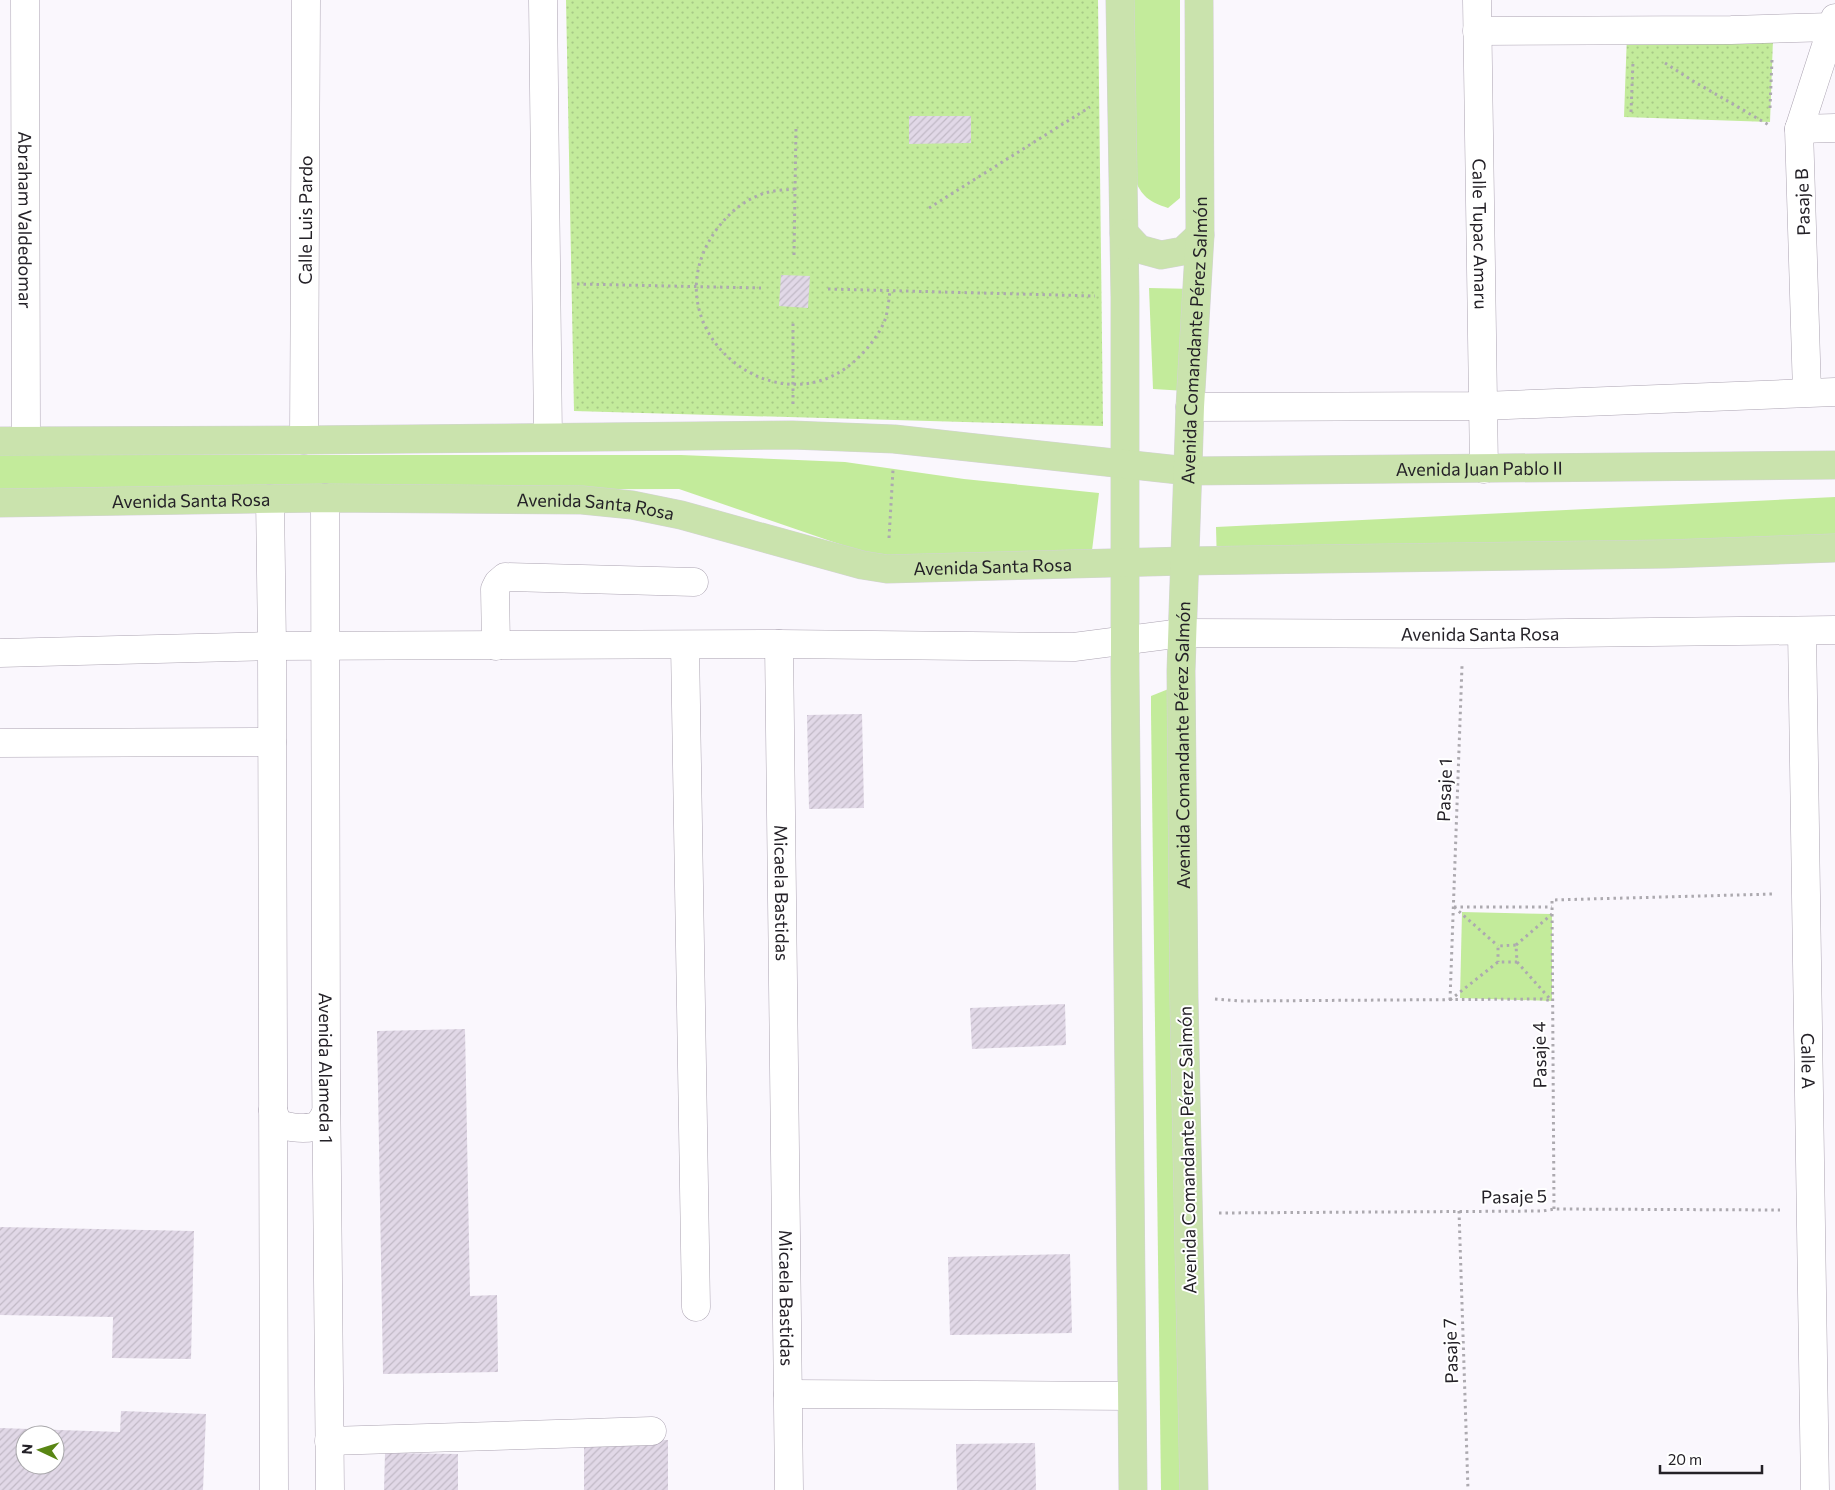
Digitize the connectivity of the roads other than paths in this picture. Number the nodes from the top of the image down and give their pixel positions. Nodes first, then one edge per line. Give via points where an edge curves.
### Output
1 (25, 0) edge
2 (306, 0) edge
3 (542, 0) edge
4 (1120, 0) edge
5 (1199, 0) edge
6 (1477, 0) edge
7 (1834, 23) edge
8 (1477, 30) junction
9 (1835, 128) edge
10 (1799, 129) junction
11 (1124, 233) junction
12 (1200, 236) junction
13 (1807, 392) junction
14 (1835, 392) edge
15 (1483, 406) junction
16 (1190, 407) junction
17 (548, 437) junction
18 (304, 440) junction
19 (13, 441) edge
20 (1125, 464) junction
21 (1835, 465) edge
22 (1484, 469) junction
23 (1188, 471) junction
24 (325, 498) junction
25 (270, 499) junction
26 (0, 503) edge
27 (1835, 548) edge
28 (1185, 561) junction
29 (1125, 562) junction
30 (694, 582) dead end
31 (1835, 630) edge
32 (1802, 631) junction
33 (1182, 633) junction
34 (1126, 640) junction
35 (779, 644) junction
36 (685, 645) junction
37 (272, 646) junction
38 (326, 646) junction
39 (496, 646) junction
40 (0, 653) edge
41 (272, 742) junction
42 (0, 743) edge
43 (273, 1110) junction
44 (326, 1113) junction
45 (696, 1307) dead end
46 (788, 1394) junction
47 (1131, 1396) junction
48 (652, 1431) dead end
49 (329, 1441) junction
50 (1822, 1480) edge
51 (274, 1490) edge
52 (330, 1490) edge
53 (789, 1490) edge
54 (1133, 1490) edge
55 (1194, 1490) edge

1 - 19 street, Abraham Valdedomar
2 - 18 street, Calle Luis Pardo
3 - 17 street
4 - 11 main road
5 - 12 main road, Avenida Comandante Pérez Salmón
6 - 8 street, Calle Tupac Amaru
7 - 8 street via 1731,30
7 - 10 street, Pasaje B
8 - 15 street, Calle Tupac Amaru
9 - 10 street
10 - 13 street, Pasaje B
11 - 12 main road via 1140,249 1161,255 1182,250
11 - 20 main road
12 - 16 main road, Avenida Comandante Pérez Salmón
13 - 14 street
13 - 15 street
15 - 16 street
15 - 22 street, Calle Tupac Amaru
16 - 23 main road, Avenida Comandante Pérez Salmón
17 - 18 main road
17 - 20 main road via 792,435 894,438
18 - 19 main road
20 - 23 main road, Avenida Juan Pablo II
20 - 29 main road
21 - 22 main road, Avenida Juan Pablo II
22 - 23 main road, Avenida Juan Pablo II
23 - 28 main road, Avenida Comandante Pérez Salmón
24 - 25 main road, Avenida Santa Rosa
24 - 29 main road, Avenida Santa Rosa via 582,500 632,505 681,515 862,566 887,569
24 - 38 street, Avenida Alameda 1
25 - 26 main road, Avenida Santa Rosa
25 - 37 street
27 - 28 main road via 1668,554
28 - 29 main road, Avenida Santa Rosa
28 - 33 main road, Avenida Comandante Pérez Salmón
29 - 34 main road
30 - 39 street via 505,578 495,589
31 - 32 street, Avenida Santa Rosa
32 - 33 street, Avenida Santa Rosa
32 - 50 street, Calle A
33 - 34 street, Avenida Santa Rosa
33 - 55 main road, Avenida Comandante Pérez Salmón via 1184,997
34 - 35 street via 1074,647
34 - 47 main road
35 - 36 street
35 - 46 street, Micaela Bastidas
36 - 39 street
36 - 45 street
37 - 38 street
37 - 40 street
37 - 41 street
38 - 39 street
38 - 44 street, Avenida Alameda 1
41 - 42 street
41 - 43 street
43 - 44 street via 283,1126 296,1127 312,1127 321,1122
43 - 51 street
44 - 49 street, Avenida Alameda 1
46 - 47 street
46 - 53 street, Micaela Bastidas
47 - 54 main road
48 - 49 street
49 - 52 street, Avenida Alameda 1

